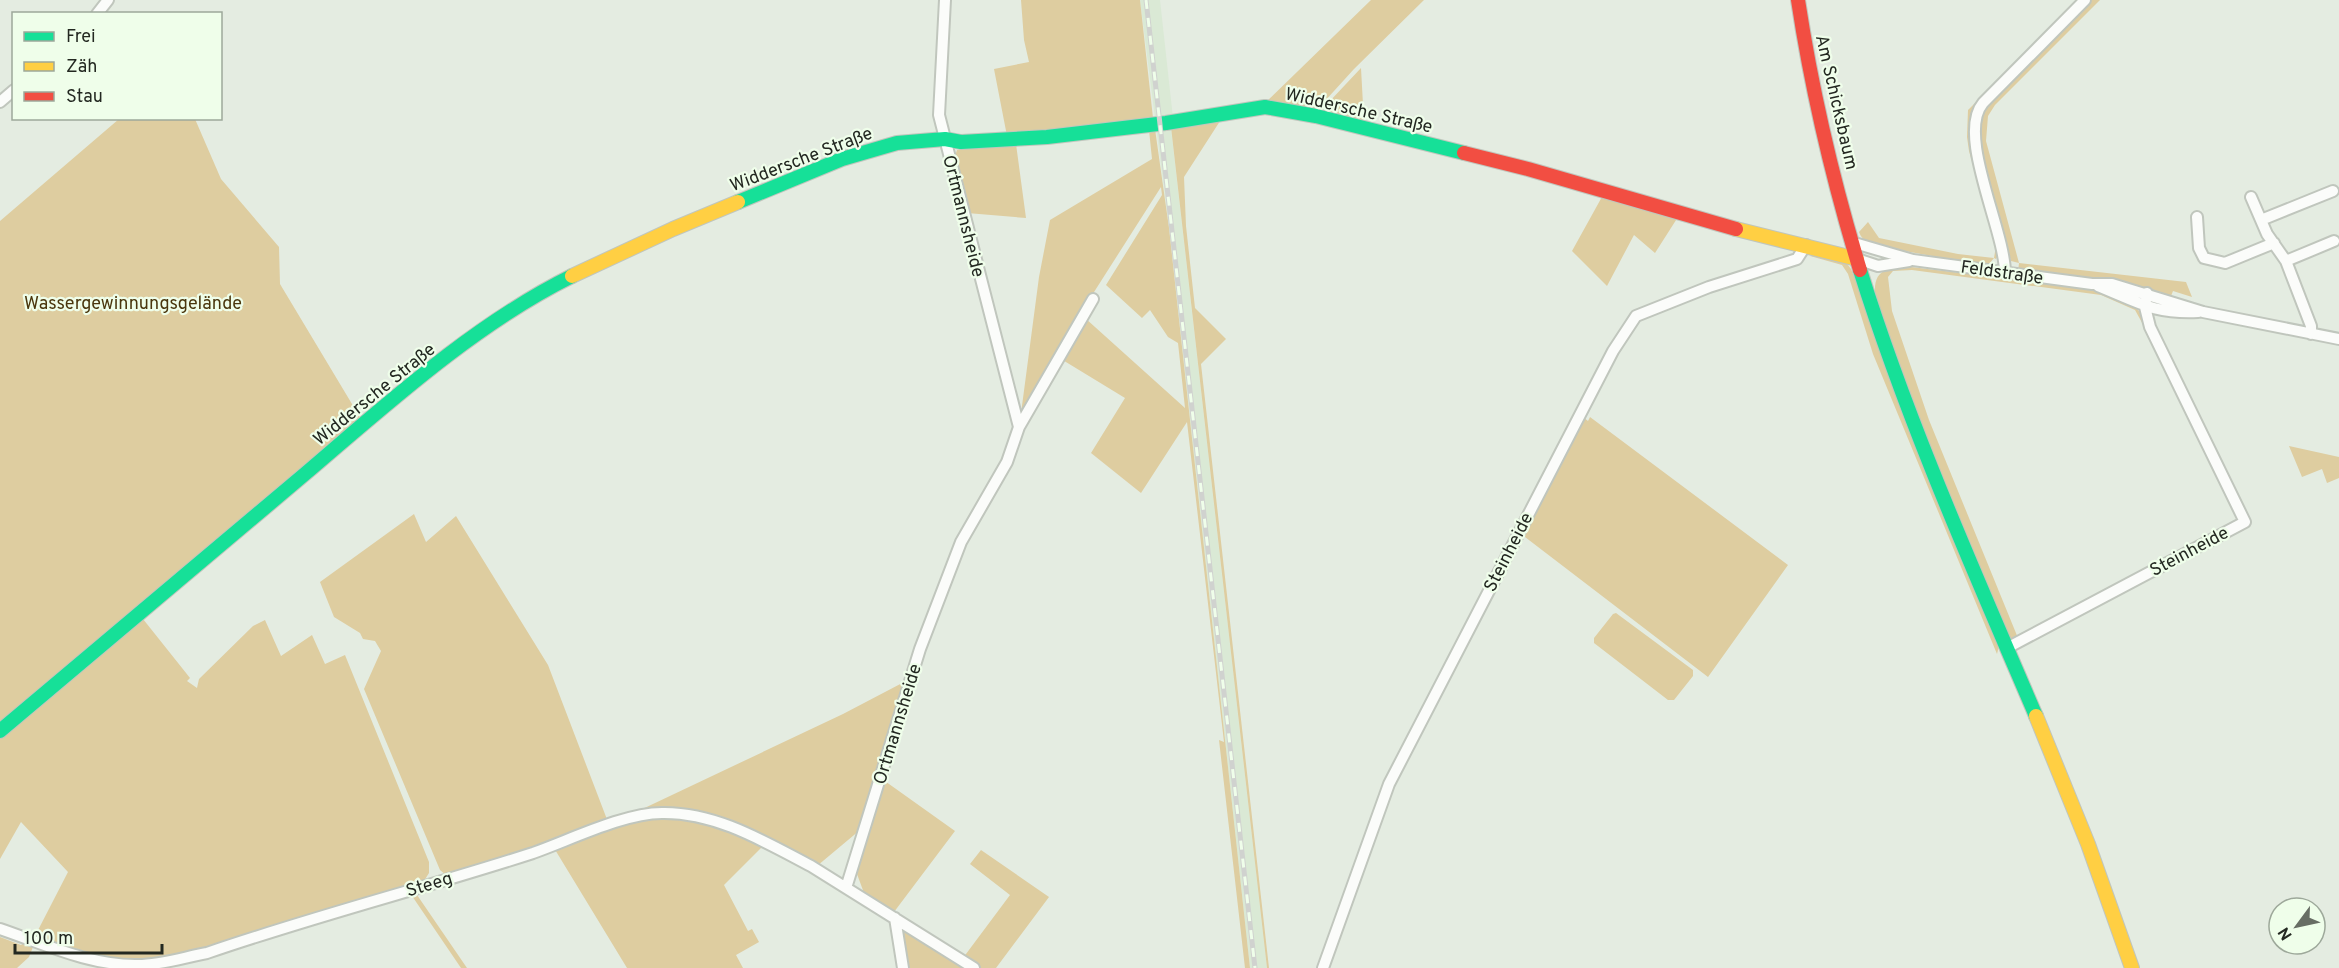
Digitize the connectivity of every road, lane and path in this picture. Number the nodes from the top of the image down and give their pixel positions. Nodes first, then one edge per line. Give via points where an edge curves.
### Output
1 (108, 0) edge
2 (945, 0) edge
3 (1798, 0) edge
4 (2085, 0) edge
5 (99, 12) edge
6 (12, 92) edge
7 (0, 102) edge
8 (945, 139) junction
9 (2333, 191) dead end
10 (2252, 197) dead end
11 (2197, 217) dead end
12 (2261, 220) junction
13 (2334, 241) dead end
14 (1851, 242) junction
15 (2274, 243) junction
16 (1806, 245) junction
17 (1857, 259) junction
18 (1912, 260) junction
19 (2286, 261) junction
20 (2005, 273) junction
21 (2092, 284) junction
22 (2147, 293) junction
23 (1093, 299) dead end
24 (2145, 307) junction
25 (2203, 312) junction
26 (2311, 334) junction
27 (2339, 339) edge
28 (1019, 427) junction
29 (2007, 648) junction
30 (0, 731) edge
31 (846, 888) junction
32 (895, 918) junction
33 (0, 929) edge
34 (903, 968) edge
35 (974, 968) edge
36 (1323, 968) edge
37 (2132, 968) edge

1 - 5 street
2 - 8 street, Ortmannsheide via 939,115
3 - 14 street, Am Schicksbaum via 1804,46
4 - 20 street via 1976,113 1974,146 2002,243
6 - 7 street
8 - 16 street, Widdersche Straße via 961,142 1047,137 1264,107 1316,116 1517,166
8 - 28 street, Ortmannsheide
8 - 30 street, Widdersche Straße via 897,143 842,159 673,229 539,292 401,393
9 - 12 street
10 - 12 street
11 - 15 street via 2199,248 2204,258 2225,263
12 - 15 street
13 - 19 street
14 - 16 street
14 - 17 street, Am Schicksbaum
14 - 18 street, Feldstraße
15 - 19 street
16 - 17 street, Widdersche Straße
16 - 36 street, Steinheide via 1797,259 1636,316 1613,351 1389,784
17 - 18 street, Feldstraße via 1878,266
17 - 29 street, Am Schicksbaum via 1900,387
18 - 20 street, Feldstraße
19 - 26 street
20 - 21 street, Feldstraße
21 - 22 street, Feldstraße via 2112,284
21 - 24 street, Feldstraße
22 - 24 street, Steinheide
22 - 25 street, Feldstraße
23 - 28 street, Ortmannsheide
24 - 25 street, Feldstraße via 2168,312
24 - 29 street, Steinheide via 2150,327 2245,522
25 - 26 street, Feldstraße
26 - 27 street, Feldstraße
28 - 31 street, Ortmannsheide via 1007,462 962,542 920,649
29 - 37 street, Am Schicksbaum via 2072,802
31 - 32 street
31 - 33 street, Steeg via 728,825 688,814 662,813 637,816 532,853 207,953 167,961 140,965 92,960
32 - 34 street
32 - 35 street

